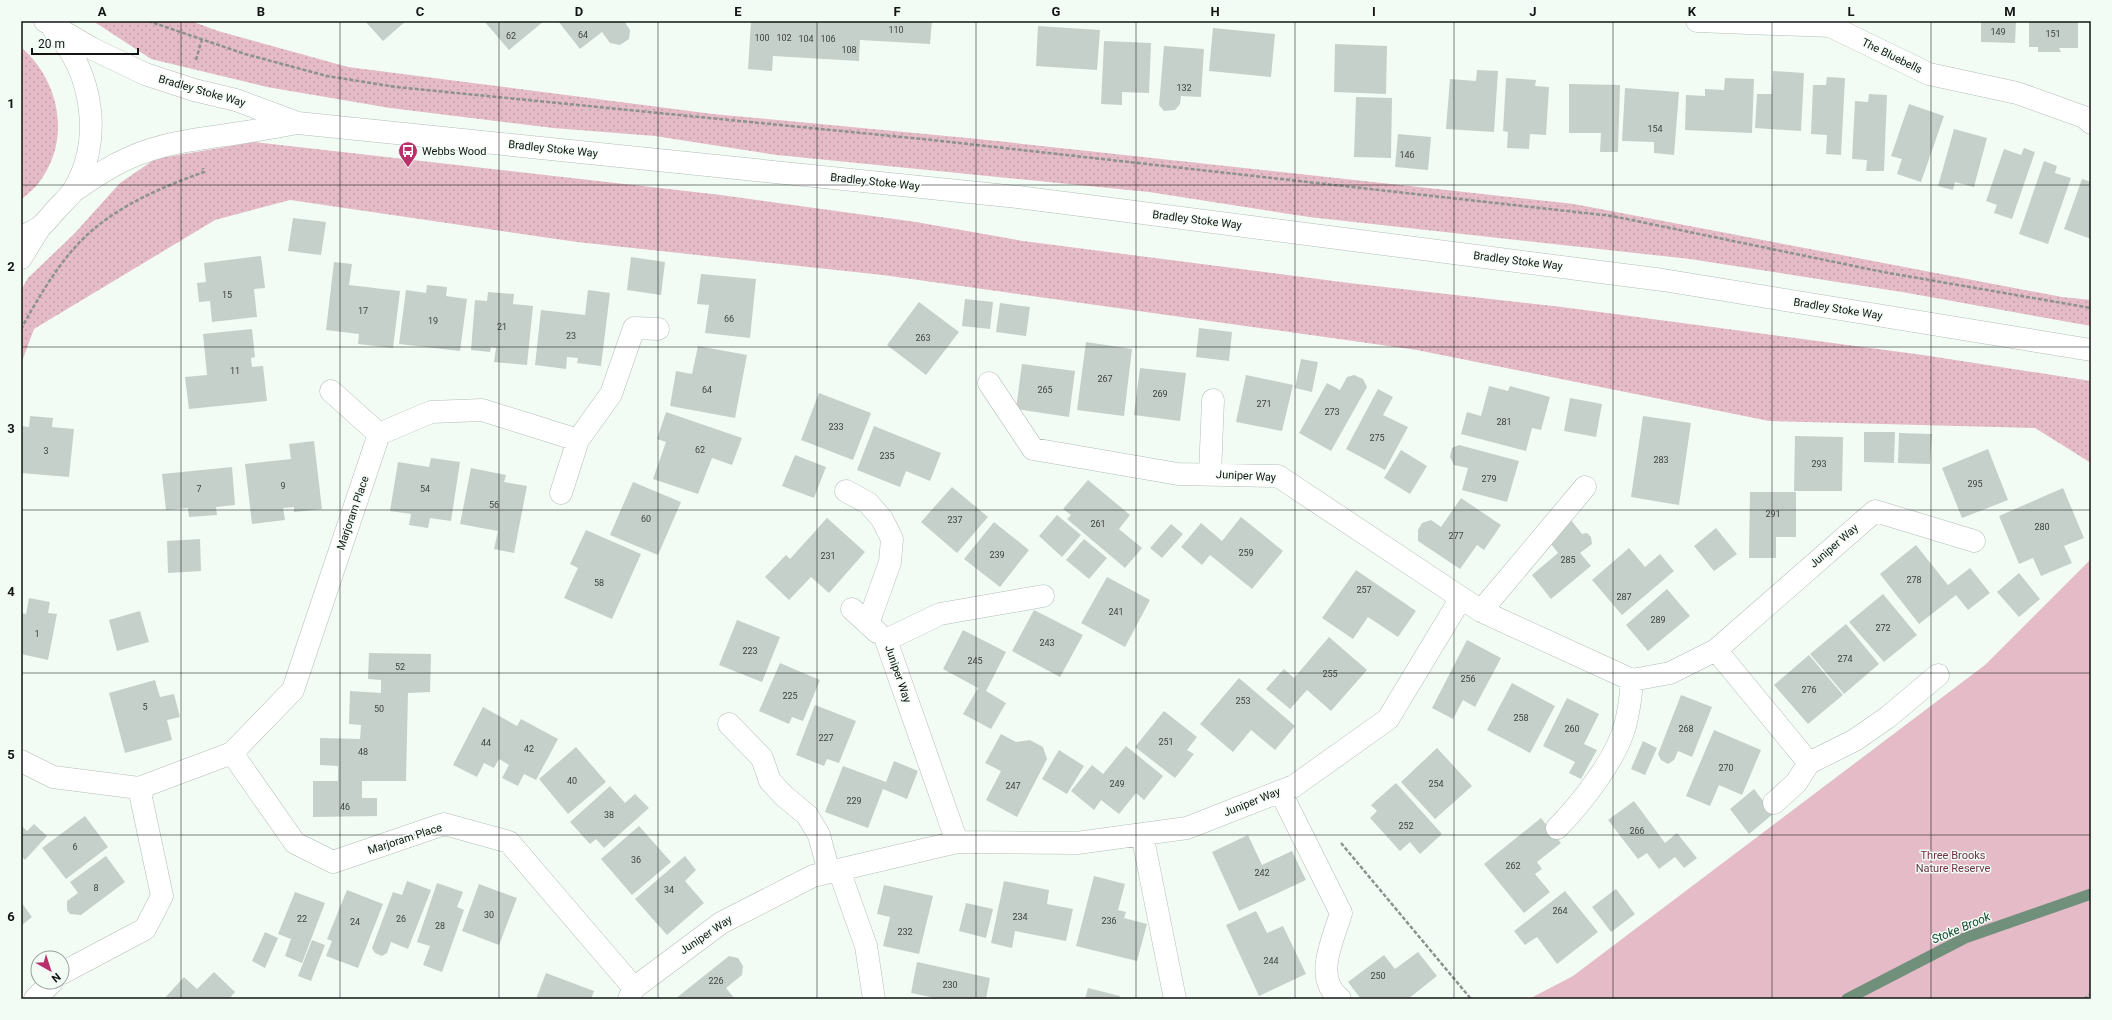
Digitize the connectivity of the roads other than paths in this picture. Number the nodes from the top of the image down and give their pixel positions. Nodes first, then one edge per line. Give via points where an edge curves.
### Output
1 (44, 21) edge
2 (1697, 21) edge
3 (2089, 115) edge
4 (298, 123) junction
5 (70, 194) junction
6 (40, 227) junction
7 (21, 238) edge
8 (21, 258) edge
9 (658, 329) dead end
10 (2091, 350) edge
11 (989, 383) dead end
12 (331, 391) dead end
13 (1214, 400) dead end
14 (379, 434) junction
15 (578, 440) junction
16 (1210, 474) junction
17 (1585, 487) dead end
18 (846, 491) dead end
19 (561, 493) dead end
20 (1974, 541) dead end
21 (1043, 596) dead end
22 (1461, 598) junction
23 (852, 609) dead end
24 (1481, 611) junction
25 (868, 624) junction
26 (886, 640) junction
27 (1716, 650) junction
28 (1938, 675) dead end
29 (1632, 680) junction
30 (729, 724) dead end
31 (232, 752) junction
32 (21, 761) edge
33 (1809, 763) junction
34 (139, 788) junction
35 (1280, 791) junction
36 (1774, 803) dead end
37 (1557, 828) dead end
38 (1142, 834) junction
39 (957, 842) junction
40 (834, 871) junction
41 (70, 969) edge
42 (44, 990) edge
43 (631, 993) edge
44 (35, 999) edge
45 (874, 999) edge
46 (1175, 999) edge
47 (1340, 999) edge

1 - 4 street, Bradley Stoke Way via 146,74 194,90 236,100
1 - 5 street via 62,39 76,60 89,100 91,125 88,151 81,173
2 - 3 street, The Bluebells via 1830,26 1929,74 2017,93
4 - 5 street, Bradley Stoke Way via 199,138 152,150 110,167
4 - 10 street, Bradley Stoke Way via 1034,199 1663,280
5 - 6 street
6 - 7 street
6 - 8 street
9 - 15 street via 634,328 612,394
11 - 16 street, Juniper Way via 1033,449 1178,474
12 - 14 street
13 - 16 street, Juniper Way
14 - 15 street via 431,412 482,410
14 - 31 street, Marjoram Place via 293,690
15 - 19 street
16 - 22 street, Juniper Way via 1278,476
17 - 24 street
18 - 25 street via 868,503 882,519 892,539 890,562
20 - 27 street, Juniper Way via 1875,511
21 - 26 street, Juniper Way via 940,614
22 - 24 street, Juniper Way
22 - 35 street, Juniper Way via 1388,719 1294,786
23 - 25 street
24 - 29 street, Juniper Way
25 - 26 street
26 - 39 street, Juniper Way
27 - 29 street, Juniper Way via 1670,673
27 - 33 street
28 - 33 street via 1888,717 1860,736
29 - 37 street via 1624,727 1605,768 1579,804
30 - 40 street via 762,758 770,781 807,815 819,835
31 - 34 street, Marjoram Place
31 - 43 street, Marjoram Place via 295,844 333,862 444,824 509,842
32 - 34 street, Marjoram Place via 53,777
33 - 36 street via 1796,783
34 - 41 street via 162,896 145,929
35 - 38 street, Juniper Way via 1187,828
35 - 47 street via 1342,913 1327,960 1326,979 1332,993
38 - 39 street, Juniper Way via 1077,843
38 - 46 street
39 - 40 street, Juniper Way
40 - 43 street, Juniper Way via 813,876 721,923
40 - 45 street via 866,946
42 - 44 street

